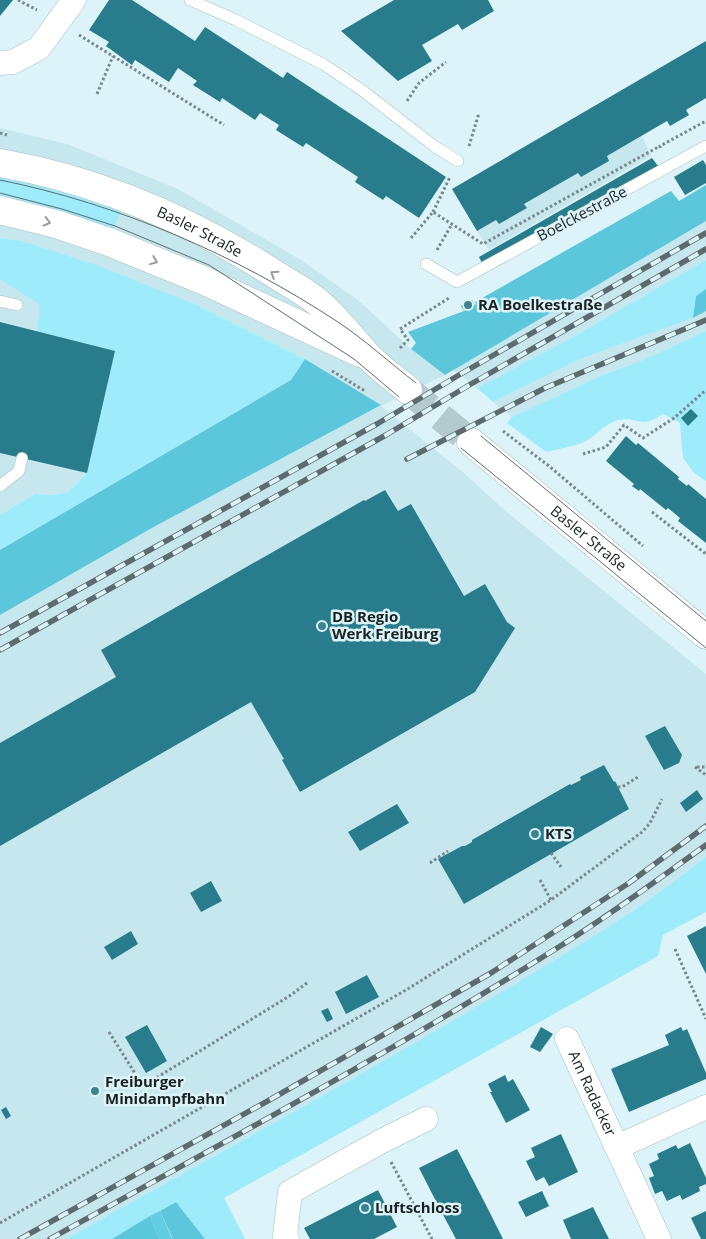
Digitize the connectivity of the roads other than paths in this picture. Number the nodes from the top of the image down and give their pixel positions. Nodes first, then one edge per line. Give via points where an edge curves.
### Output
1 (74, 0) edge
2 (190, 0) edge
3 (0, 63) edge
4 (706, 146) edge
5 (458, 161) dead end
6 (0, 162) edge
7 (0, 210) edge
8 (426, 264) dead end
9 (0, 301) edge
10 (16, 306) dead end
11 (369, 357) junction
12 (408, 390) tunnel mouth
13 (471, 442) tunnel mouth
14 (22, 458) dead end
15 (0, 486) edge
16 (706, 635) edge
17 (567, 1039) dead end
18 (706, 1107) edge
19 (426, 1119) dead end
20 (617, 1147) junction
21 (286, 1239) edge
22 (659, 1239) edge

1 - 3 street via 39,48 13,62
2 - 5 lane via 323,64
4 - 8 lane, Boelckestraße via 457,282
11 -> 6 main road, Basler Straße via 316,300 220,241 125,197
7 -> 11 main road, Basler Straße via 109,242 205,281
9 - 10 lane
11 - 12 main road, Basler Straße
13 - 16 main road, Basler Straße
14 - 15 lane via 19,471
17 - 20 street, Am Radacker
18 - 20 street, Am Radacker
19 - 21 street via 290,1192
20 - 22 street, Am Radacker

